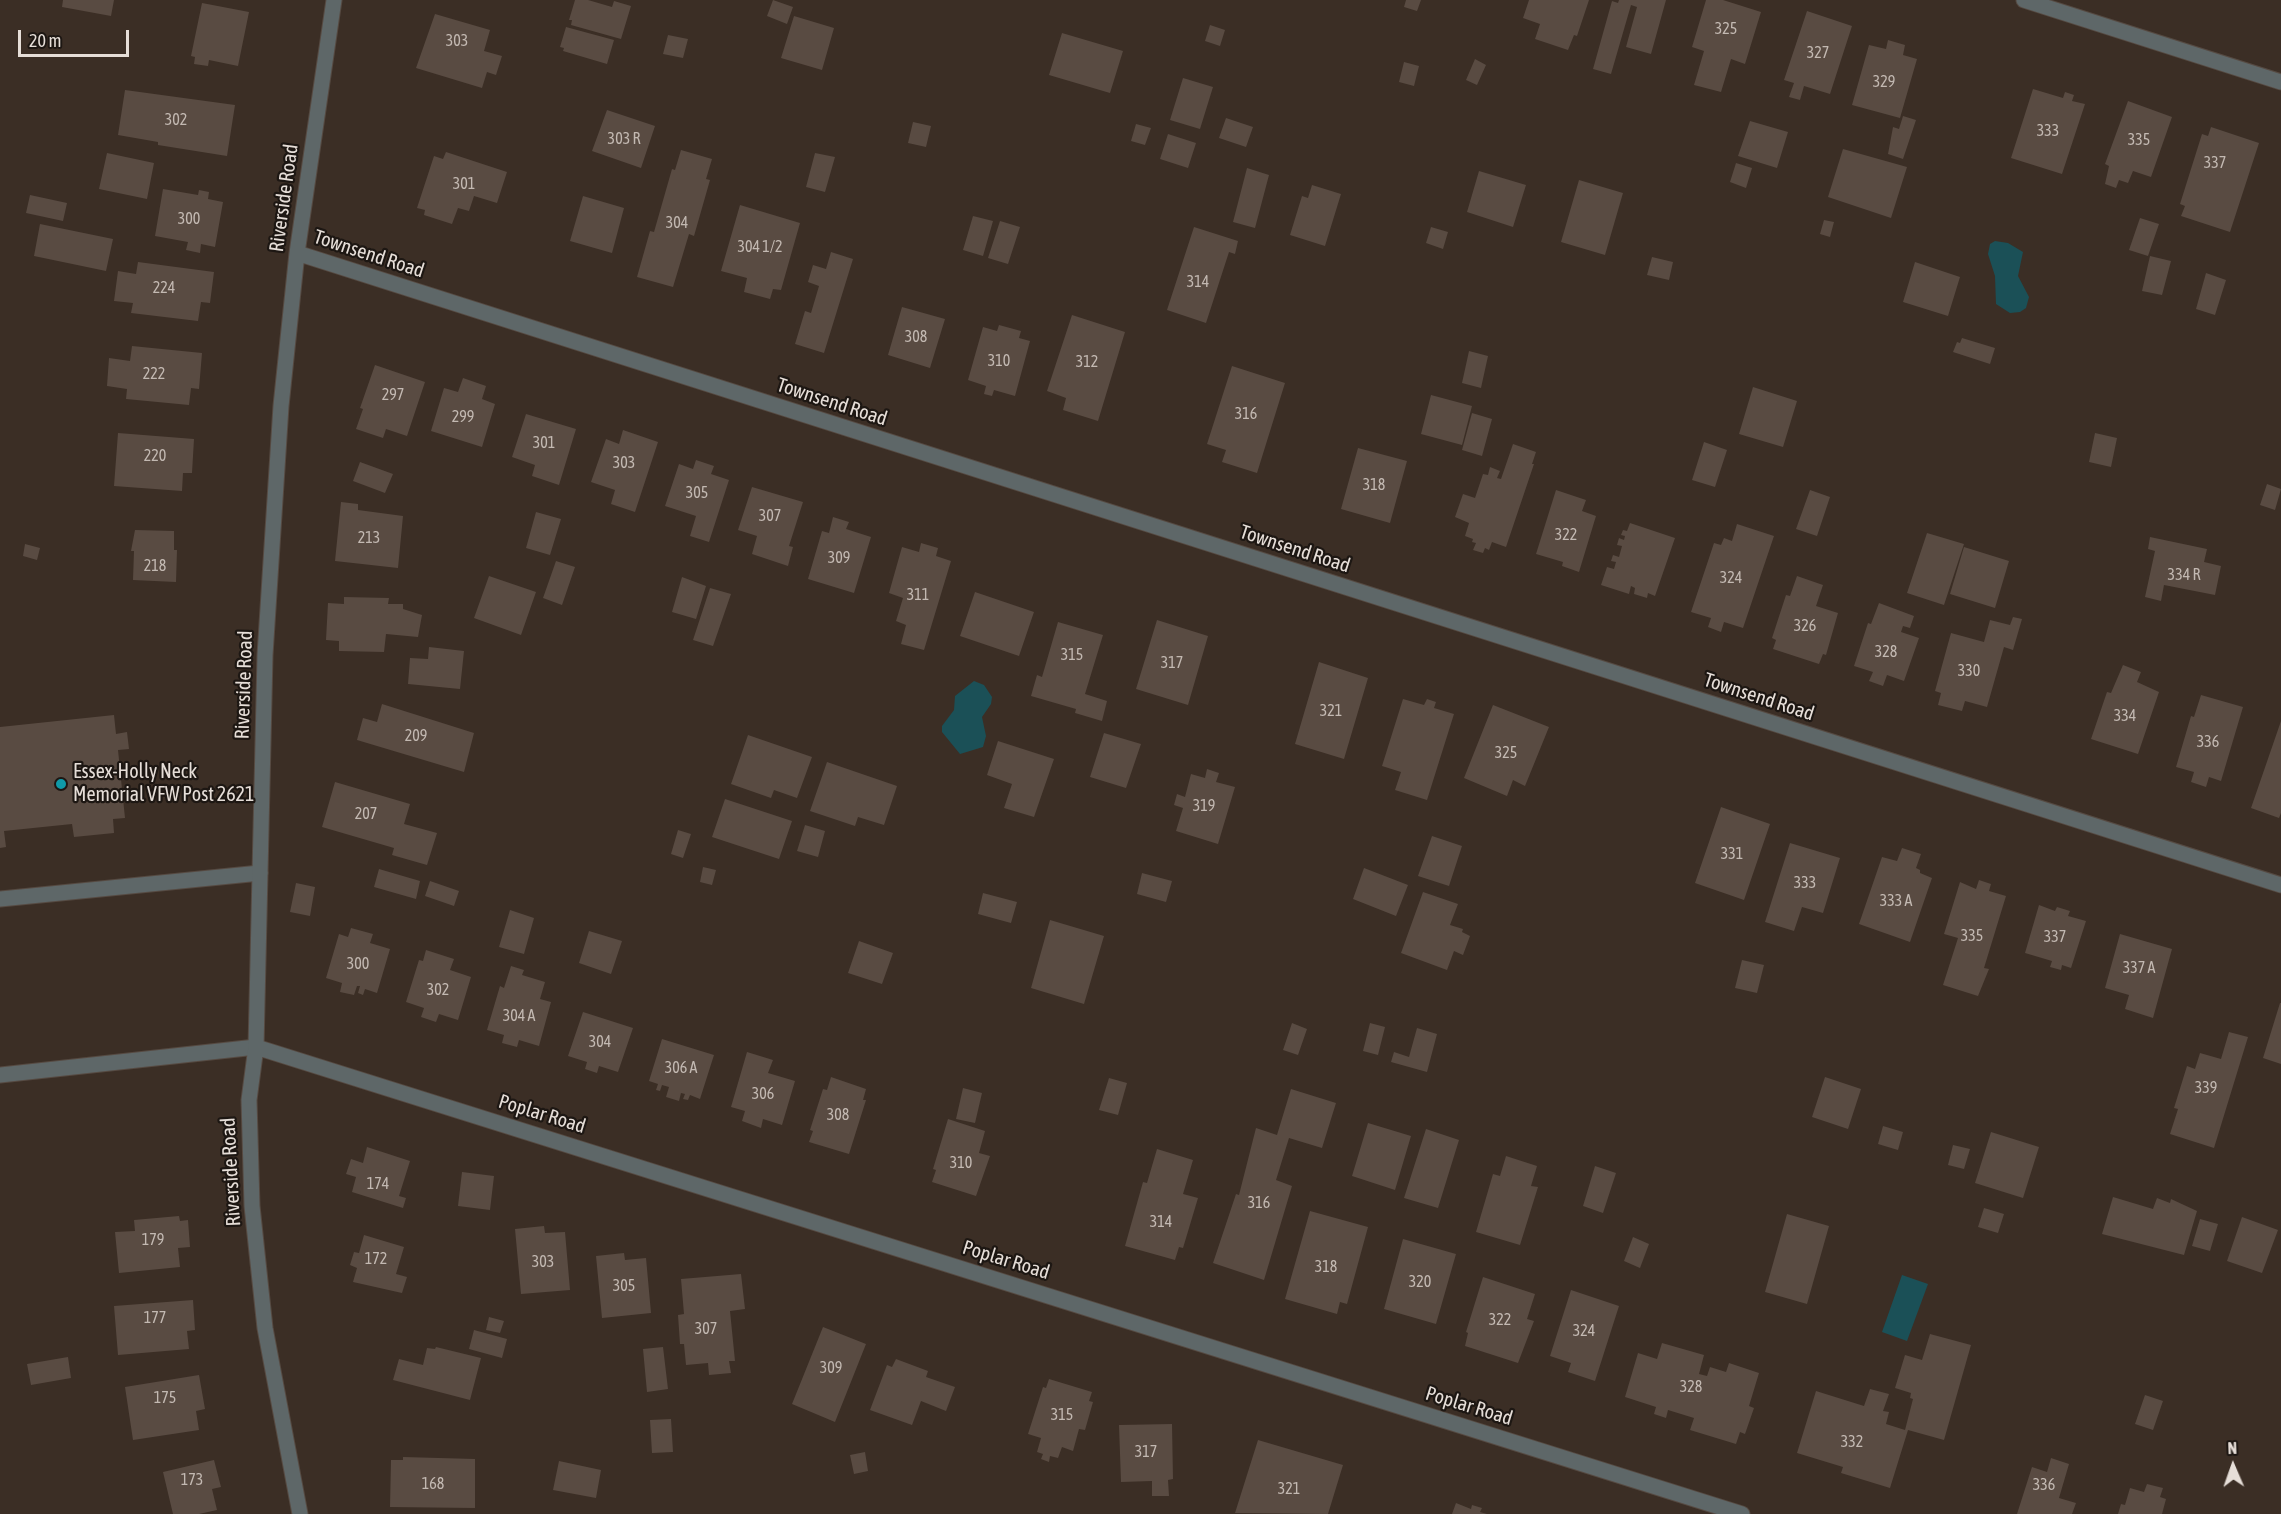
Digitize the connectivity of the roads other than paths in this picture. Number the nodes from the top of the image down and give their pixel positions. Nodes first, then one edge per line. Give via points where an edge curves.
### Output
1 (334, 0) edge
2 (2024, 0) edge
3 (2281, 82) edge
4 (297, 253) junction
5 (260, 873) junction
6 (2281, 885) edge
7 (0, 899) edge
8 (256, 1047) junction
9 (0, 1075) edge
10 (300, 1514) edge
11 (1742, 1514) edge

1 - 4 street, Riverside Road
2 - 3 street
4 - 5 street, Riverside Road via 281,406 265,655
4 - 6 street, Townsend Road
5 - 7 street
5 - 8 street, Riverside Road
8 - 9 street
8 - 10 street, Riverside Road via 249,1100 252,1206 265,1328
8 - 11 street, Poplar Road

